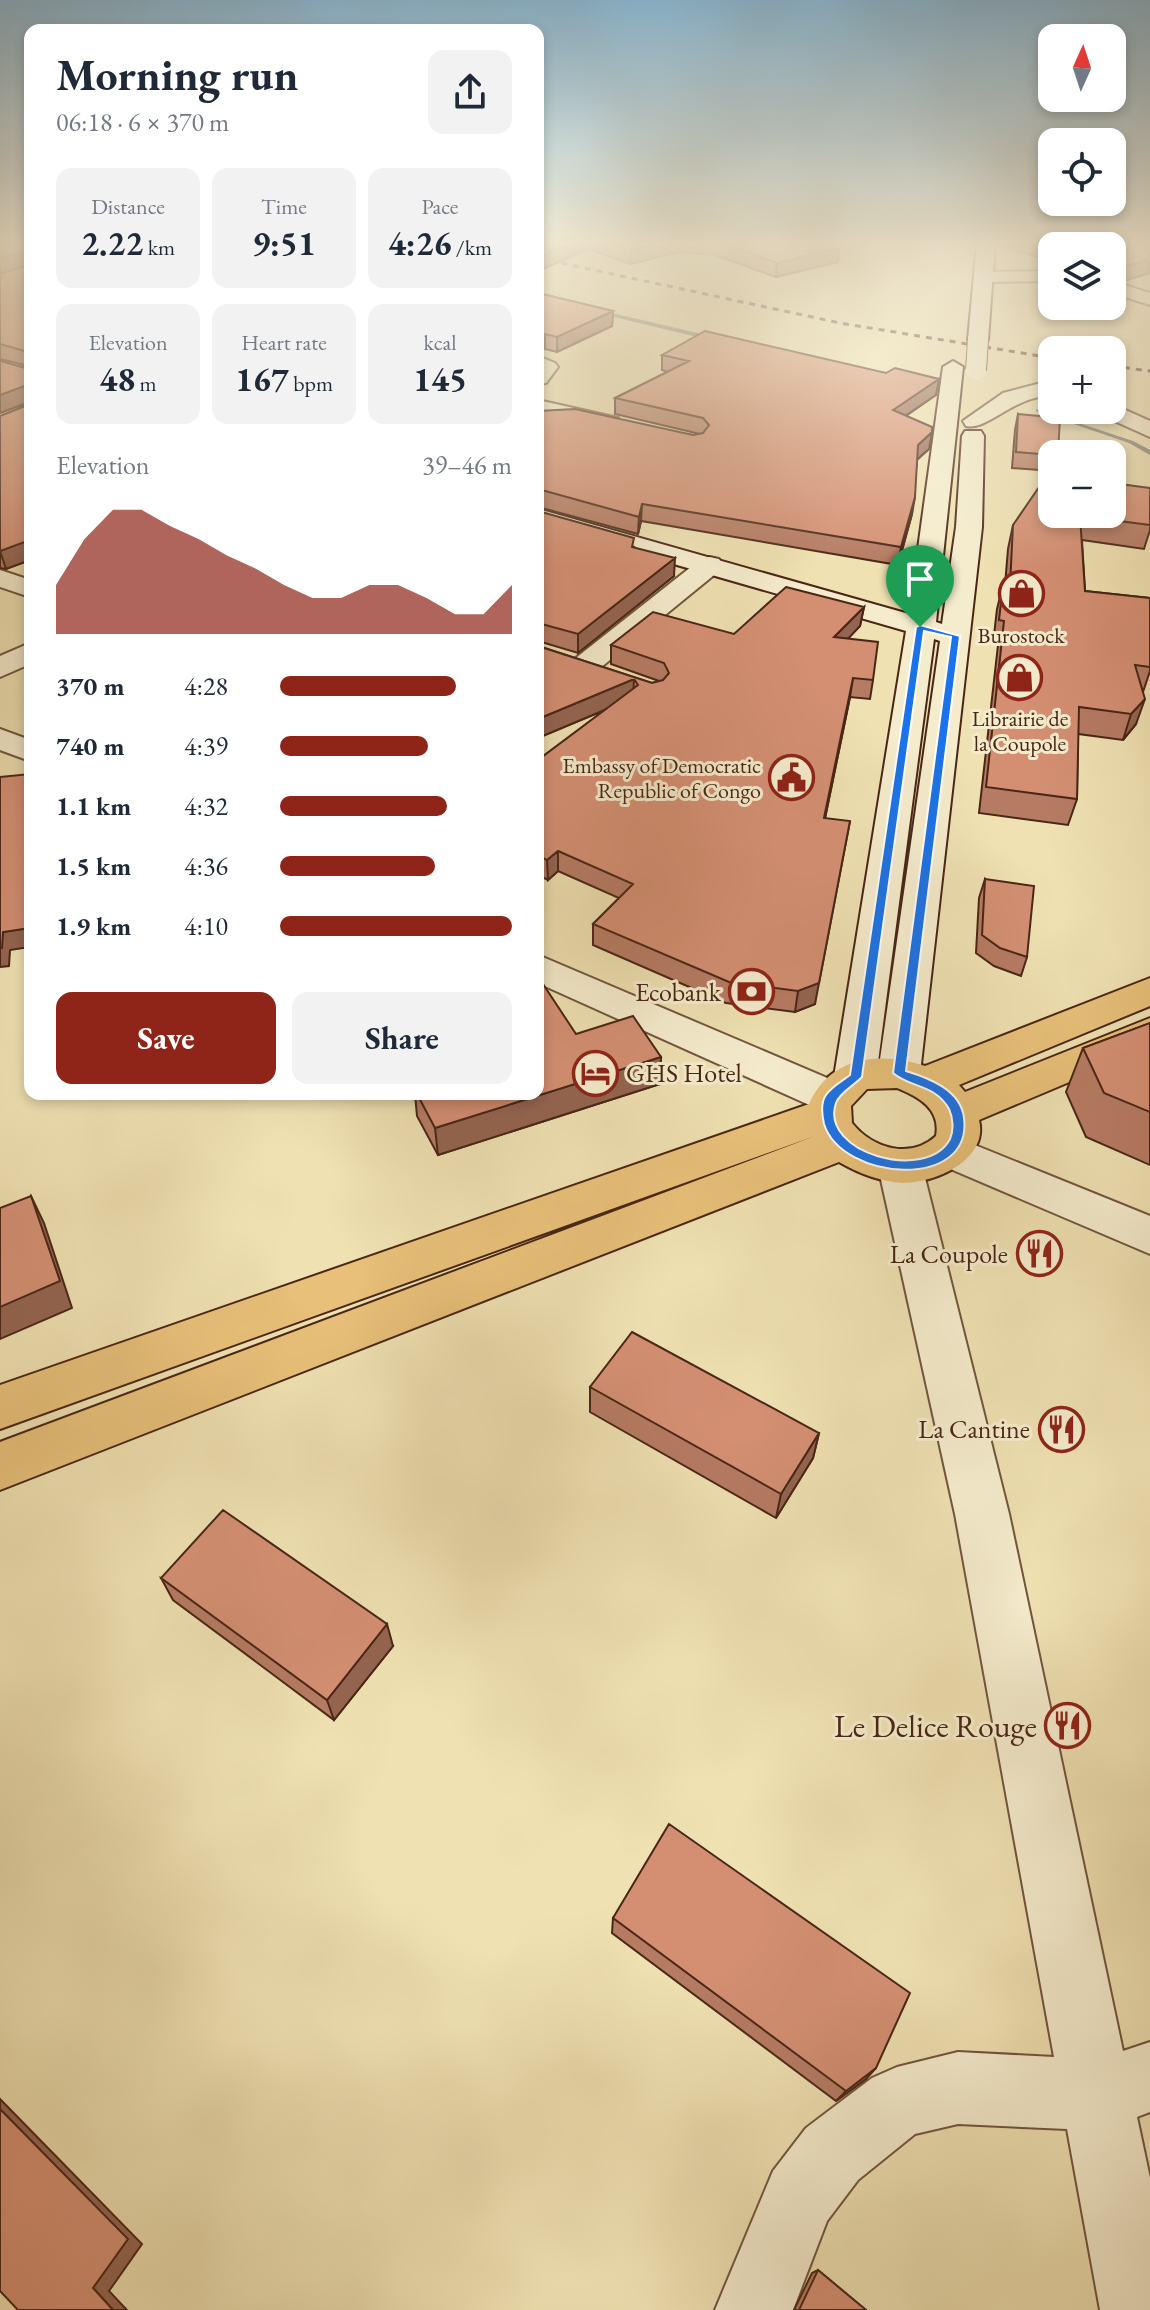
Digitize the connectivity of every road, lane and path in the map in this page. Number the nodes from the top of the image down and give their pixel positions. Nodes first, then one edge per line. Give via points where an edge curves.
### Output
1 (967, 351) edge
2 (965, 358) junction
3 (1038, 390) edge
4 (544, 408) edge
5 (1126, 418) edge
6 (974, 421) junction
7 (638, 430) edge
8 (1150, 430) edge
9 (544, 519) edge
10 (710, 565) junction
11 (0, 578) edge
12 (24, 587) edge
13 (920, 627) junction
14 (955, 636) junction
15 (24, 655) edge
16 (553, 657) edge
17 (0, 668) edge
18 (0, 739) edge
19 (24, 749) edge
20 (544, 971) edge
21 (1150, 991) edge
22 (1150, 1032) edge
23 (913, 1078) junction
24 (839, 1108) junction
25 (936, 1143) junction
26 (1150, 1236) edge
27 (0, 1407) edge
28 (0, 1466) edge
29 (1124, 2086) edge
30 (754, 2310) edge
31 (1139, 2310) edge

1 - 2 main road
2 - 6 main road
2 - 13 main road
3 - 6 main road via 1016,393
4 - 7 main road
5 - 8 main road
6 - 14 main road via 969,527
9 - 10 main road
10 - 13 main road
10 - 16 main road via 596,672
11 - 12 main road
13 - 14 main road
13 - 24 main road
14 - 23 main road
15 - 17 main road
18 - 19 main road
20 - 24 main road
21 - 23 main road
22 - 25 main road
23 - 24 main road
23 - 25 main road via 946,1095
24 - 25 main road via 868,1159
24 - 27 main road
24 - 28 main road
25 - 26 main road
25 - 29 main road via 982,1514
29 - 30 main road via 958,2088 897,2103 832,2154 799,2197
29 - 31 main road

